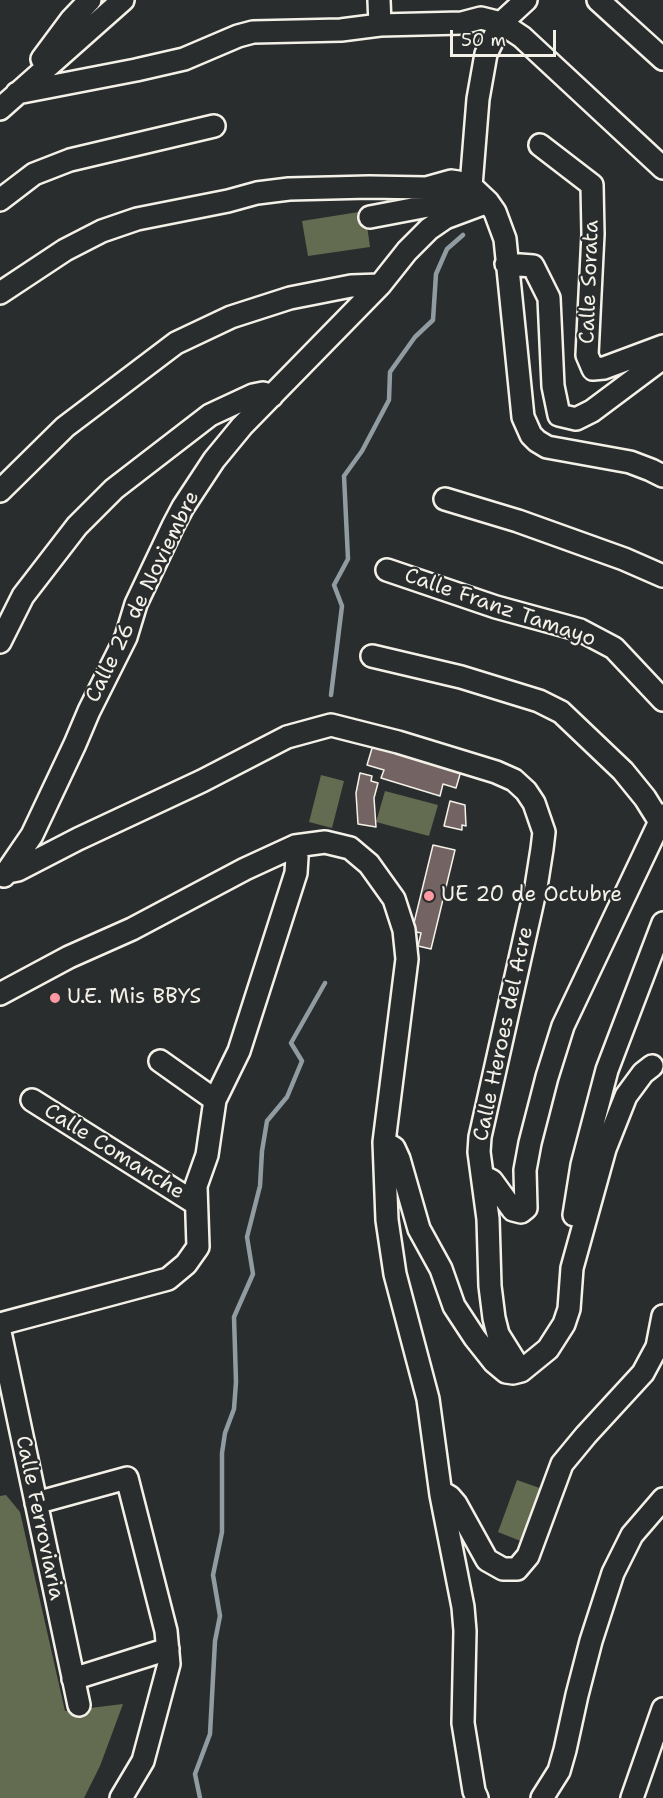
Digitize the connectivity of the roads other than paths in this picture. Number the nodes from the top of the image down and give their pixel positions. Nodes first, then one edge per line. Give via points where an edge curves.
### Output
1 (90, 0) edge
2 (123, 0) edge
3 (379, 0) edge
4 (526, 0) edge
5 (598, 0) edge
6 (501, 23) junction
7 (380, 25) junction
8 (663, 59) edge
9 (17, 93) junction
10 (0, 109) edge
11 (214, 126) dead end
12 (540, 146) dead end
13 (663, 168) edge
14 (471, 186) junction
15 (0, 200) edge
16 (488, 202) junction
17 (370, 217) dead end
18 (506, 264) junction
19 (380, 285) junction
20 (0, 293) edge
21 (663, 346) edge
22 (663, 358) edge
23 (272, 396) junction
24 (663, 476) edge
25 (0, 491) edge
26 (445, 499) dead end
27 (387, 570) dead end
28 (663, 576) edge
29 (0, 642) edge
30 (372, 656) dead end
31 (663, 700) edge
32 (662, 818) edge
33 (295, 846) junction
34 (4, 877) edge
35 (663, 923) edge
36 (0, 993) edge
37 (160, 1061) dead end
38 (652, 1065) dead end
39 (32, 1100) dead end
40 (215, 1100) junction
41 (384, 1142) junction
42 (484, 1177) junction
43 (195, 1203) junction
44 (569, 1309) junction
45 (663, 1316) edge
46 (0, 1323) edge
47 (0, 1332) edge
48 (521, 1371) junction
49 (8, 1414) edge
50 (441, 1495) junction
51 (663, 1499) edge
52 (36, 1503) junction
53 (168, 1649) junction
54 (73, 1678) junction
55 (79, 1705) dead end
56 (663, 1709) edge
57 (121, 1798) edge
58 (477, 1798) edge
59 (542, 1798) edge
60 (632, 1798) edge

1 - 9 street
2 - 9 street
3 - 7 street
4 - 6 street
5 - 8 street
6 - 7 street via 481,18 462,23
6 - 13 street via 522,37
6 - 14 street via 486,54
7 - 9 street via 253,32 184,59
9 - 10 street
11 - 15 street via 70,160 34,174
12 - 21 street, Calle Sorata via 592,185 587,355 593,369
14 - 16 street
14 - 17 street via 465,195
14 - 20 street via 451,181 426,188 289,189 137,219 65,250
16 - 18 street via 505,239
16 - 19 street, Calle 26 de Noviembre via 429,229
18 - 22 street via 533,266 549,298 553,386 559,415 576,419 592,411
18 - 24 street via 523,417 531,435 547,447 630,462
19 - 23 street, Calle 26 de Noviembre
19 - 25 street via 351,286 290,298 231,318 176,343 65,427
23 - 29 street via 253,395 210,415 114,489 77,526 23,596
23 - 34 street, Calle 26 de Noviembre via 214,460 183,507 32,835
26 - 28 street via 528,525
27 - 31 street, Calle Franz Tamayo via 496,608 580,630 614,648
30 - 32 street via 461,677 539,701 561,712 623,771
32 - 42 street via 563,1026 530,1143 525,1170 526,1208 521,1212 513,1210 492,1181
33 - 36 street
33 - 40 street via 296,873 239,1051
33 - 41 street via 325,842 350,848 369,864 394,899 404,930 407,959
34 - 42 street, Calle Heroes del Acre via 286,737 331,725 398,742 514,780 534,803 544,832 536,887 480,1137
35 - 44 street via 607,1070 590,1131 559,1289 562,1306
37 - 40 street
38 - 44 street via 626,1096 605,1149 572,1268
39 - 43 street, Calle Comanche
40 - 43 street
41 - 48 street via 394,1148 399,1159 419,1228 441,1269 454,1306 495,1362 506,1372
41 - 50 street via 387,1220 395,1274 428,1400
42 - 48 street, Calle Heroes del Acre via 494,1318 498,1335
43 - 46 street via 198,1247 168,1279
44 - 48 street via 548,1349
45 - 50 street via 657,1347 647,1366 562,1464 528,1556 518,1569 502,1569 487,1560 456,1504
47 - 49 street, Calle Ferroviaria
49 - 52 street, Calle Ferroviaria
50 - 58 street via 463,1607 463,1723
51 - 59 street via 632,1535 613,1573 588,1652 566,1750 559,1771
52 - 53 street via 127,1479
52 - 54 street, Calle Ferroviaria
53 - 54 street
53 - 57 street via 169,1664 143,1761
54 - 55 street, Calle Ferroviaria
56 - 60 street

